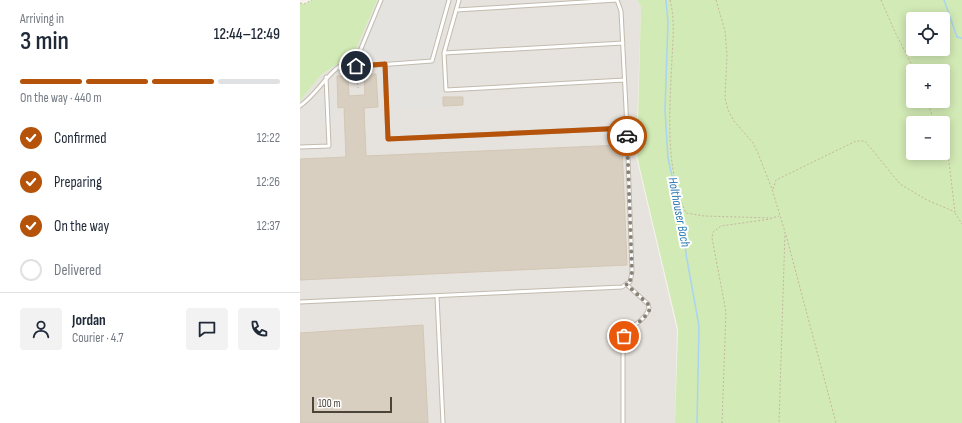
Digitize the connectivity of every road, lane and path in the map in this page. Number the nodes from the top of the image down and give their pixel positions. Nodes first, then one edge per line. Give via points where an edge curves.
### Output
1 (312, 0) edge
2 (381, 0) edge
3 (449, 0) edge
4 (459, 0) edge
5 (617, 0) edge
6 (670, 0) edge
7 (716, 0) edge
8 (881, 0) edge
9 (300, 3) edge
10 (456, 10) junction
11 (623, 43) junction
12 (444, 52) junction
13 (385, 64) junction
14 (912, 64) edge
15 (356, 66) junction
16 (337, 68) junction
17 (326, 77) junction
18 (624, 80) junction
19 (358, 88) dead end
20 (300, 106) edge
21 (627, 128) junction
22 (300, 147) edge
23 (948, 160) edge
24 (772, 189) junction
25 (955, 212) junction
26 (780, 216) junction
27 (772, 218) junction
28 (962, 224) edge
29 (785, 232) junction
30 (626, 284) junction
31 (437, 296) junction
32 (300, 302) edge
33 (444, 423) edge
34 (623, 423) edge
35 (722, 423) edge
36 (779, 423) edge
37 (836, 423) edge

1 - 9 path
2 - 16 lane via 358,56
3 - 13 lane via 432,61
4 - 10 lane
5 - 10 lane
5 - 11 lane via 621,11
6 - 27 path via 673,26 670,105 672,161 682,206 690,215
7 - 24 path via 725,30 725,98 728,110 753,143
8 - 14 path
10 - 12 lane
11 - 12 lane
11 - 18 lane
12 - 18 lane via 446,90
13 - 15 lane
13 - 21 lane via 388,139
15 - 16 lane
15 - 19 path
16 - 17 lane
17 - 20 lane
17 - 22 lane via 329,146
18 - 21 lane
21 - 30 lane via 632,272 630,282
23 - 25 path
24 - 25 path via 776,180 856,141 864,141 900,184 927,200
24 - 26 path
25 - 28 path
26 - 27 path
26 - 29 path
27 - 35 path via 721,226 713,232 726,312
29 - 36 path
29 - 37 path
30 - 31 lane via 622,287
30 - 34 lane via 650,308 646,316 624,336
31 - 32 lane
31 - 33 lane

